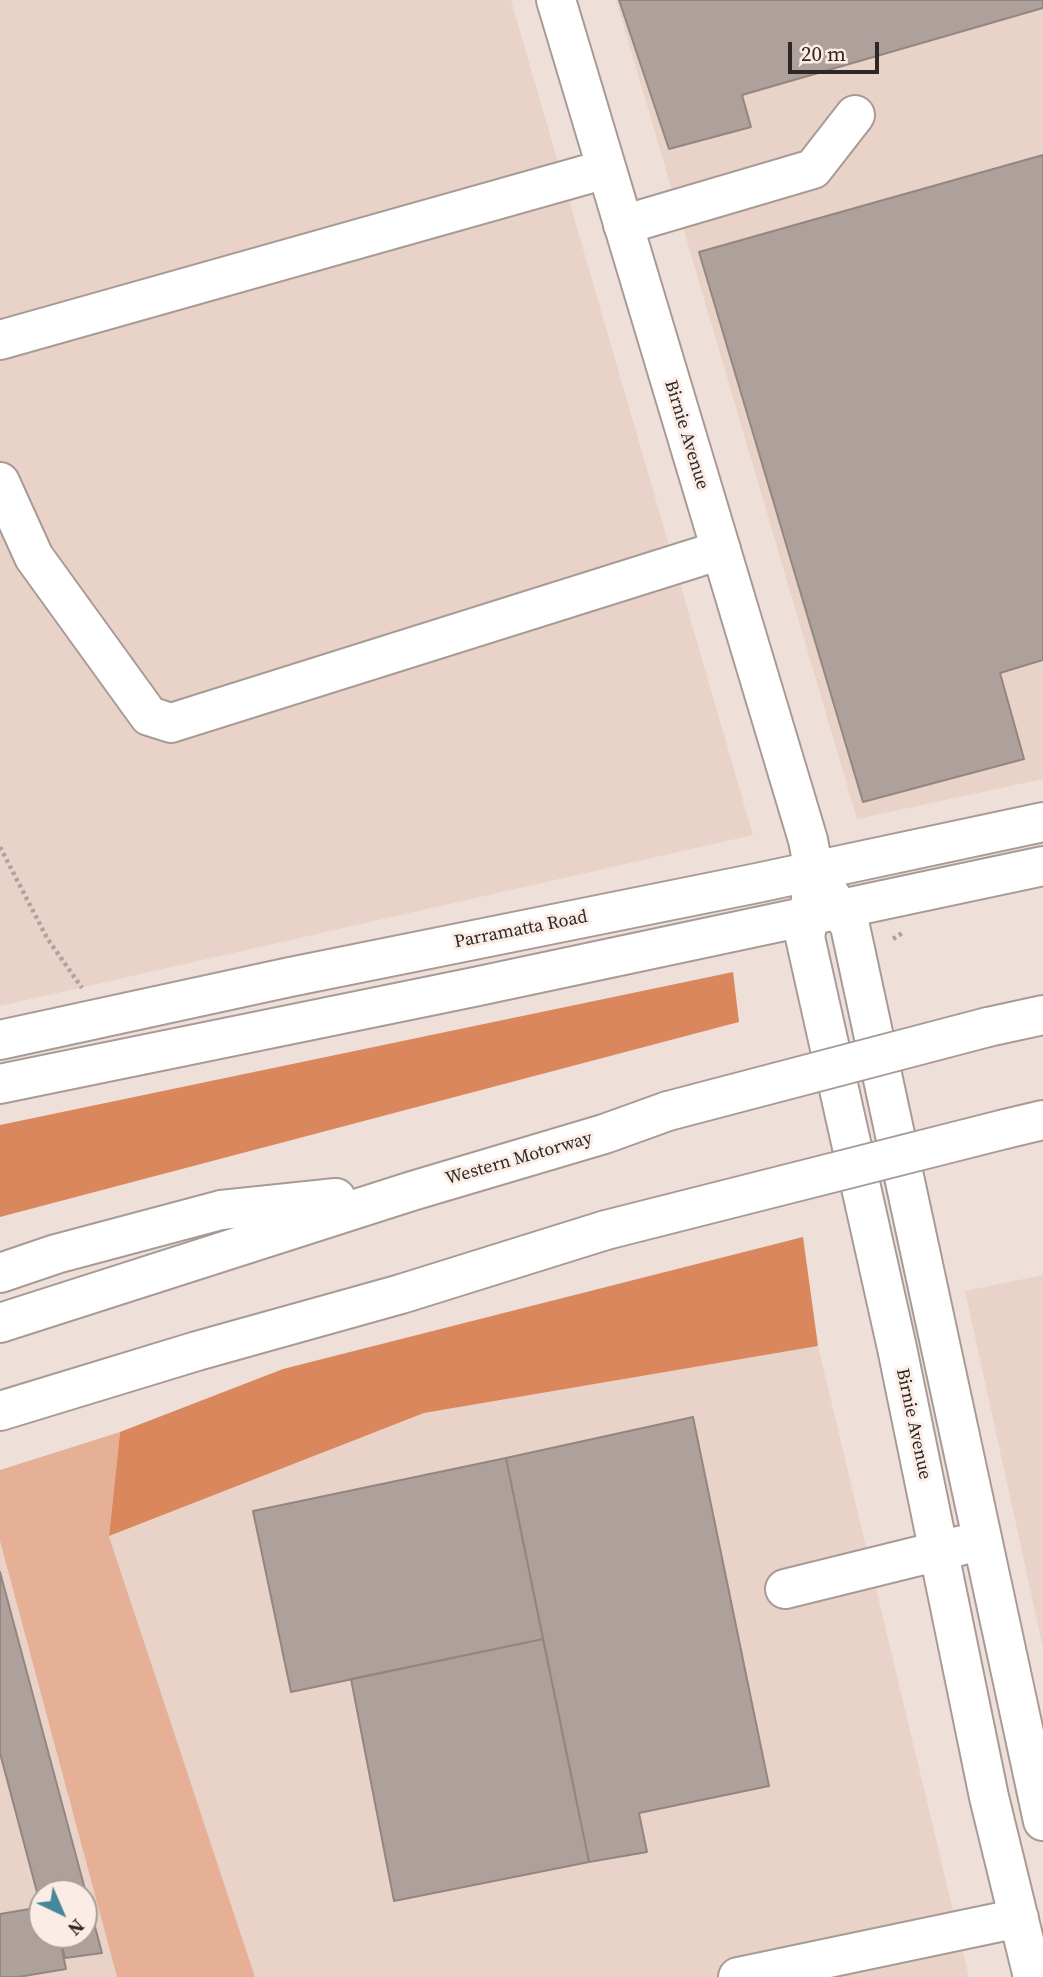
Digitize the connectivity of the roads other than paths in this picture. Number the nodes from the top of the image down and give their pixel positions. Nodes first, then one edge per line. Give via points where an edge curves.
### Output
1 (556, 0) edge
2 (855, 115) dead end
3 (606, 169) junction
4 (623, 225) junction
5 (0, 340) edge
6 (0, 482) edge
7 (720, 550) junction
8 (1043, 822) edge
9 (1043, 866) edge
10 (814, 870) junction
11 (824, 913) junction
12 (1043, 1015) edge
13 (0, 1041) edge
14 (0, 1084) edge
15 (1043, 1119) edge
16 (412, 1191) junction
17 (0, 1273) edge
18 (0, 1323) edge
19 (0, 1411) edge
20 (982, 1540) junction
21 (940, 1551) junction
22 (785, 1589) dead end
23 (1043, 1821) edge
24 (1019, 1918) junction
25 (738, 1977) edge
26 (1033, 1977) edge

1 - 3 main road, Birnie Avenue
2 - 4 main road via 813,169
3 - 4 main road, Birnie Avenue
3 - 5 main road
4 - 7 main road, Birnie Avenue
6 - 7 main road via 34,557 149,716 171,723
7 - 10 main road, Birnie Avenue
8 - 10 main road, Parramatta Road
9 - 11 main road
10 - 11 main road, Birnie Avenue
10 - 13 main road, Parramatta Road
11 - 14 main road
11 - 20 main road via 850,926
11 - 21 main road, Birnie Avenue via 805,937
12 - 16 main road, Western Motorway, bridge via 668,1111 604,1135
15 - 19 main road, bridge via 606,1230
16 - 17 main road via 221,1210
16 - 18 main road, Western Motorway
20 - 21 main road
20 - 23 main road
21 - 22 main road
21 - 24 main road, Birnie Avenue via 989,1797
24 - 25 main road
24 - 26 main road, Birnie Avenue

